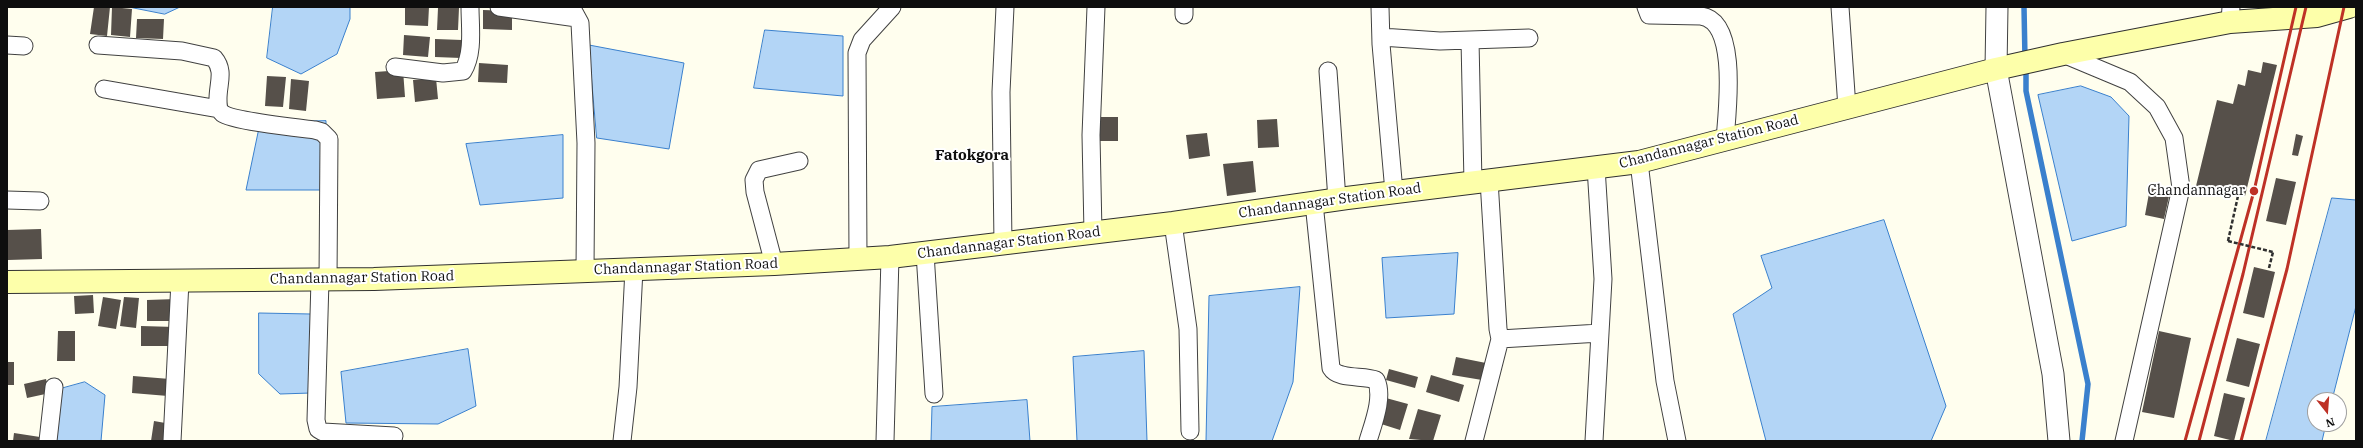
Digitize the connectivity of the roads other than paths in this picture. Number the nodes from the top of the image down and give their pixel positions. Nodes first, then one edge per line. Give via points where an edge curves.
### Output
1 (470, 7) edge
2 (499, 7) edge
3 (564, 7) edge
4 (892, 7) edge
5 (1005, 7) edge
6 (1096, 7) edge
7 (1380, 7) edge
8 (1646, 7) edge
9 (1840, 7) edge
10 (1996, 7) edge
11 (2349, 7) edge
12 (2231, 15) edge
13 (578, 18) junction
14 (1381, 38) junction
15 (1529, 38) dead end
16 (1470, 40) junction
17 (7, 45) edge
18 (98, 45) dead end
19 (24, 46) dead end
20 (2063, 54) junction
21 (395, 67) dead end
22 (2003, 68) junction
23 (1328, 70) dead end
24 (104, 89) dead end
25 (1847, 108) junction
26 (219, 109) junction
27 (1725, 140) junction
28 (799, 161) dead end
29 (1639, 162) junction
30 (1596, 167) junction
31 (1481, 181) junction
32 (1394, 192) junction
33 (7, 200) edge
34 (1337, 200) junction
35 (40, 201) dead end
36 (1314, 203) junction
37 (1174, 223) junction
38 (1093, 233) junction
39 (1003, 244) junction
40 (925, 253) junction
41 (890, 257) junction
42 (858, 259) junction
43 (774, 264) junction
44 (634, 269) junction
45 (584, 270) junction
46 (324, 280) junction
47 (180, 281) junction
48 (7, 282) edge
49 (1600, 333) junction
50 (1500, 339) junction
51 (54, 387) dead end
52 (934, 394) dead end
53 (1190, 431) dead end
54 (394, 436) dead end
55 (48, 441) edge
56 (172, 441) edge
57 (622, 441) edge
58 (885, 441) edge
59 (1368, 441) edge
60 (1474, 441) edge
61 (1594, 441) edge
62 (1677, 441) edge
63 (2059, 441) edge
64 (2124, 441) edge

1 - 21 street via 468,64 463,71 443,73
2 - 13 street
3 - 13 street via 574,12
4 - 42 street via 862,40 857,53
5 - 39 street via 1002,92
6 - 38 street via 1090,136
7 - 14 street
8 - 27 street via 1649,15 1701,16 1709,17 1716,23 1728,69
9 - 25 street
10 - 22 street
11 - 12 main road, Chandannagar Station Road via 2317,16
12 - 20 main road, Chandannagar Station Road
13 - 45 street via 586,143
14 - 16 street
14 - 32 street
15 - 16 street
16 - 31 street
17 - 19 street
18 - 26 street via 182,51 214,58 221,71
20 - 22 main road, Chandannagar Station Road
20 - 64 street via 2130,82 2157,107 2174,138 2180,188
22 - 25 main road, Chandannagar Station Road
22 - 63 street via 2053,374
23 - 34 street
24 - 26 street
25 - 27 main road, Chandannagar Station Road
26 - 46 street via 222,113 243,119 316,130 329,139
27 - 29 main road, Chandannagar Station Road
28 - 43 street via 759,170 754,180
29 - 30 main road, Chandannagar Station Road
29 - 62 street via 1665,381
30 - 31 main road, Chandannagar Station Road
30 - 49 street via 1603,279
31 - 32 main road, Chandannagar Station Road
31 - 50 street
32 - 34 main road, Chandannagar Station Road
33 - 35 street
34 - 36 main road, Chandannagar Station Road
36 - 37 main road, Chandannagar Station Road
36 - 59 street via 1331,368 1333,372 1340,374 1376,380 1379,385
37 - 38 main road, Chandannagar Station Road
37 - 53 street via 1188,329
38 - 39 main road, Chandannagar Station Road
39 - 40 main road, Chandannagar Station Road
40 - 41 main road, Chandannagar Station Road
40 - 52 street
41 - 42 main road, Chandannagar Station Road
41 - 58 street
42 - 43 main road, Chandannagar Station Road
43 - 44 main road, Chandannagar Station Road
44 - 45 main road, Chandannagar Station Road
44 - 57 street via 628,387
45 - 46 main road, Chandannagar Station Road
46 - 47 main road, Chandannagar Station Road
46 - 54 street via 316,420 318,428 323,432
47 - 48 main road, Chandannagar Station Road
47 - 56 street
49 - 50 street
49 - 61 street
50 - 60 street
51 - 55 street

